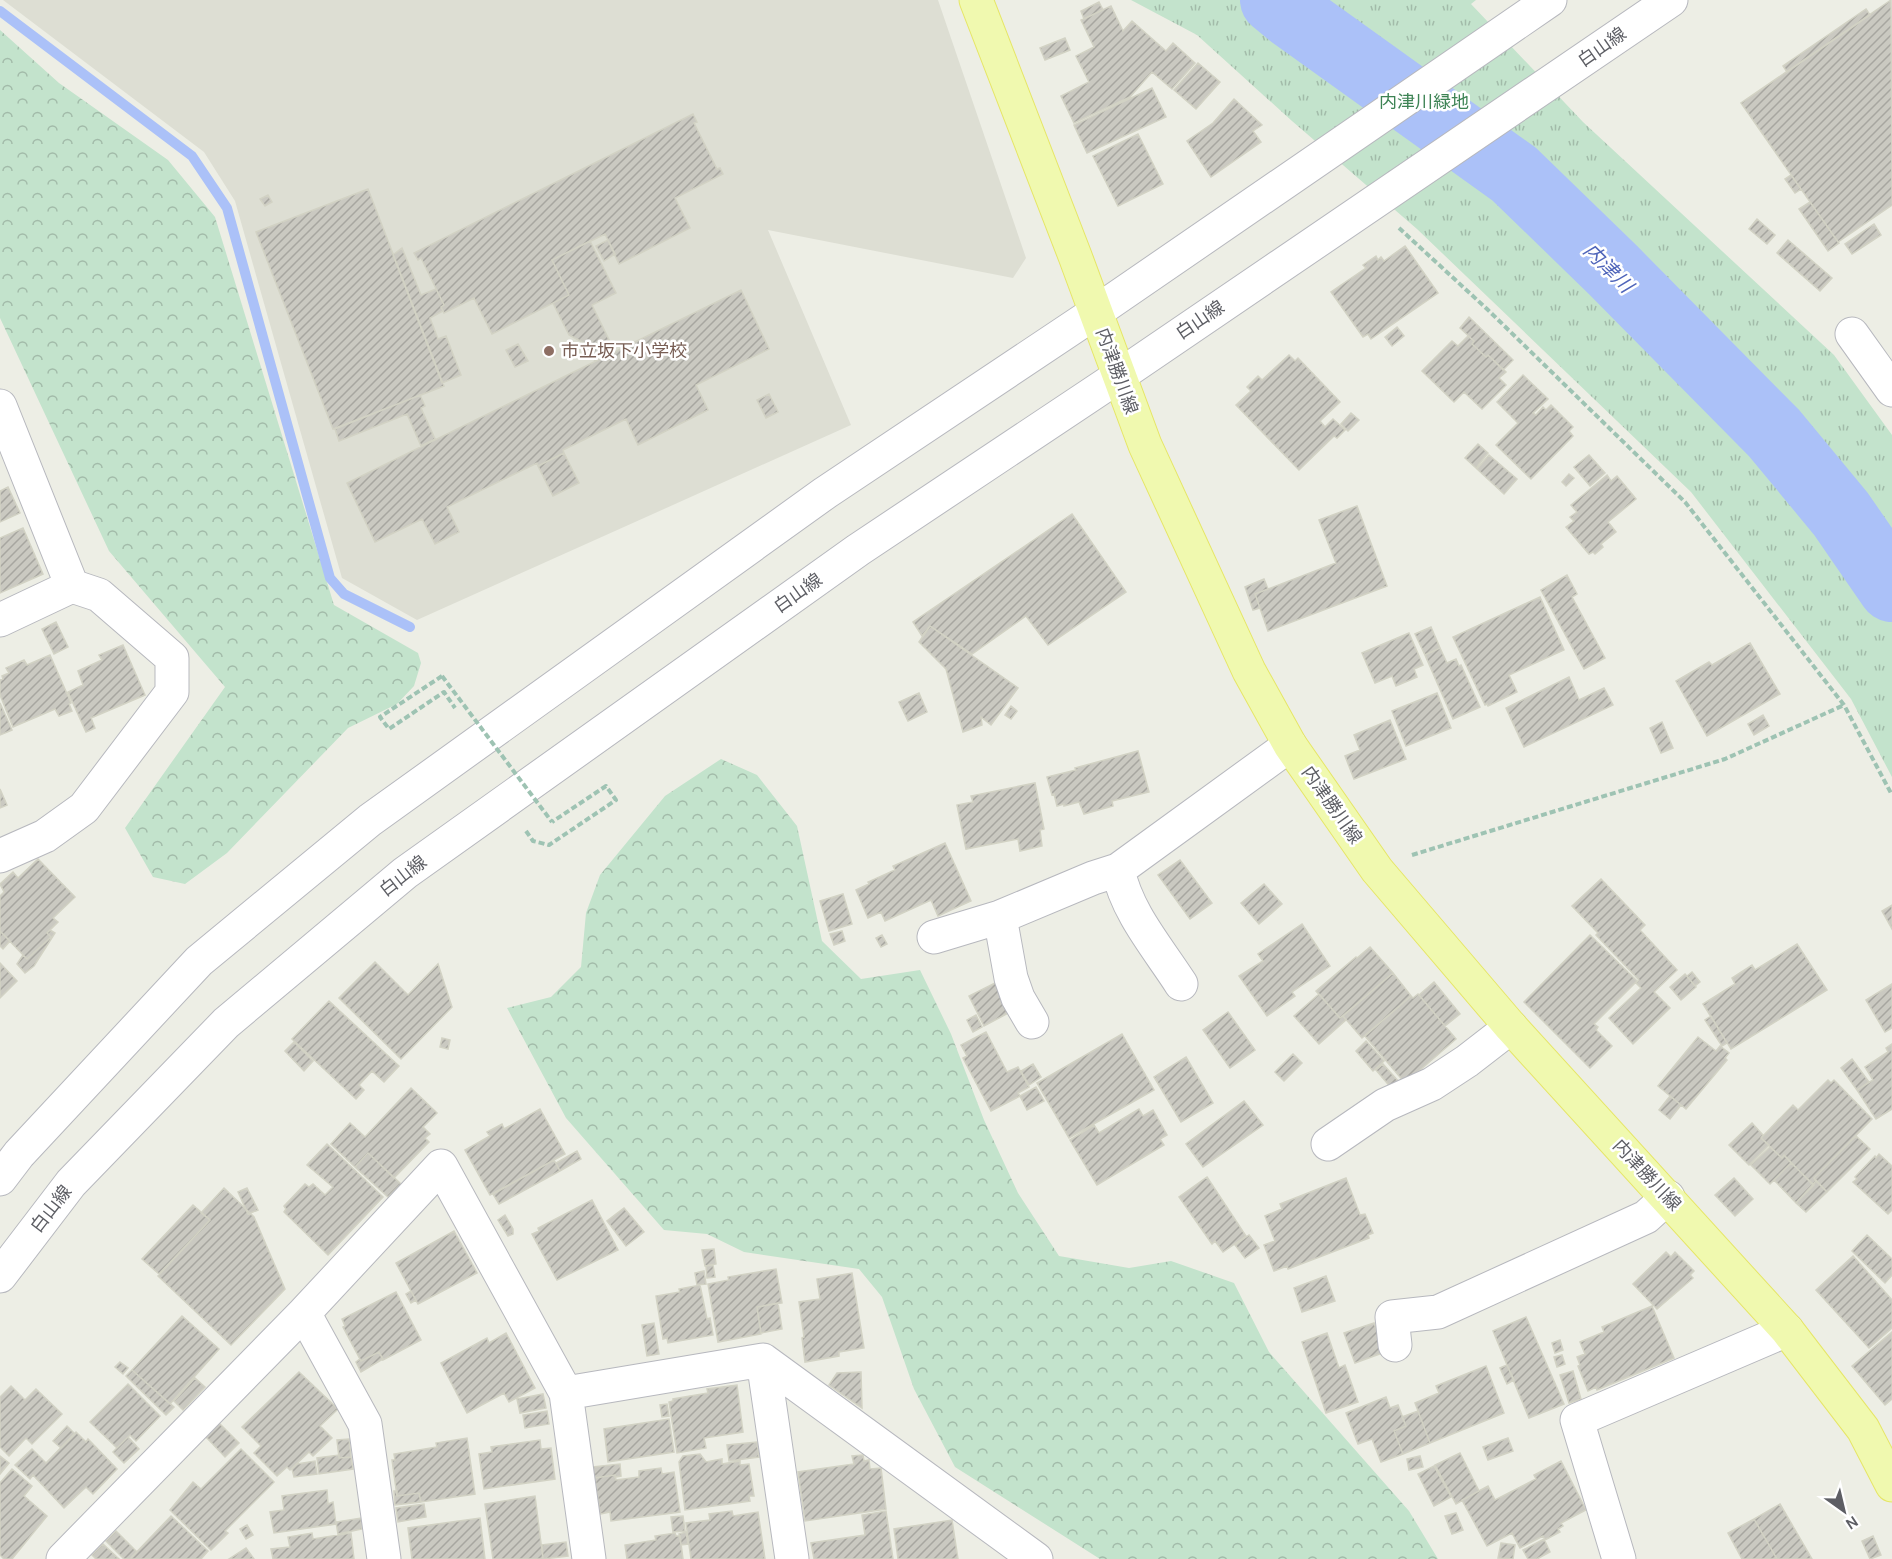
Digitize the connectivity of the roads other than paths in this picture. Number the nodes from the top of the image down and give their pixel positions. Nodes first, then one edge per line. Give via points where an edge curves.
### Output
1 (976, 0) edge
2 (1550, 0) edge
3 (1671, 0) edge
4 (1096, 312) junction
5 (1852, 334) dead end
6 (1119, 376) junction
7 (1892, 390) edge
8 (0, 406) edge
9 (72, 586) junction
10 (0, 620) edge
11 (1290, 746) junction
12 (0, 856) edge
13 (1118, 870) junction
14 (1000, 917) junction
15 (934, 937) dead end
16 (1181, 984) dead end
17 (1032, 1022) dead end
18 (1511, 1027) junction
19 (1328, 1144) dead end
20 (6, 1158) edge
21 (1668, 1197) junction
22 (0, 1276) edge
23 (304, 1313) junction
24 (1787, 1329) junction
25 (1395, 1345) dead end
26 (763, 1360) junction
27 (566, 1393) junction
28 (1892, 1485) edge
29 (994, 1527) junction
30 (63, 1559) edge
31 (384, 1559) edge
32 (589, 1559) edge
33 (792, 1559) edge
34 (999, 1559) edge
35 (1036, 1559) edge
36 (1619, 1559) edge

1 - 4 main road, 内津勝川線
2 - 4 street
3 - 6 street, 白山線
4 - 6 main road, 内津勝川線
4 - 20 street via 825,493 370,820 199,961
5 - 7 street
6 - 11 main road, 内津勝川線 via 1145,445 1249,671
6 - 22 street, 白山線 via 858,550 405,873 226,1023 71,1183
8 - 9 street
9 - 10 street
9 - 12 street via 99,595 172,658 172,692 84,808 45,836
11 - 13 street
11 - 18 main road, 内津勝川線 via 1377,870
13 - 14 street
13 - 16 street via 1130,907
14 - 15 street
14 - 17 street via 1011,978
18 - 19 street via 1432,1084 1385,1105
18 - 21 main road, 内津勝川線
21 - 24 main road, 内津勝川線
21 - 25 street via 1646,1217 1438,1312 1392,1317
23 - 27 street via 441,1166
23 - 30 street
23 - 31 street via 365,1424
24 - 28 main road, 内津勝川線 via 1863,1429
24 - 36 street via 1577,1420
26 - 27 street
26 - 29 street
26 - 33 street
27 - 32 street
29 - 34 street
29 - 35 street

